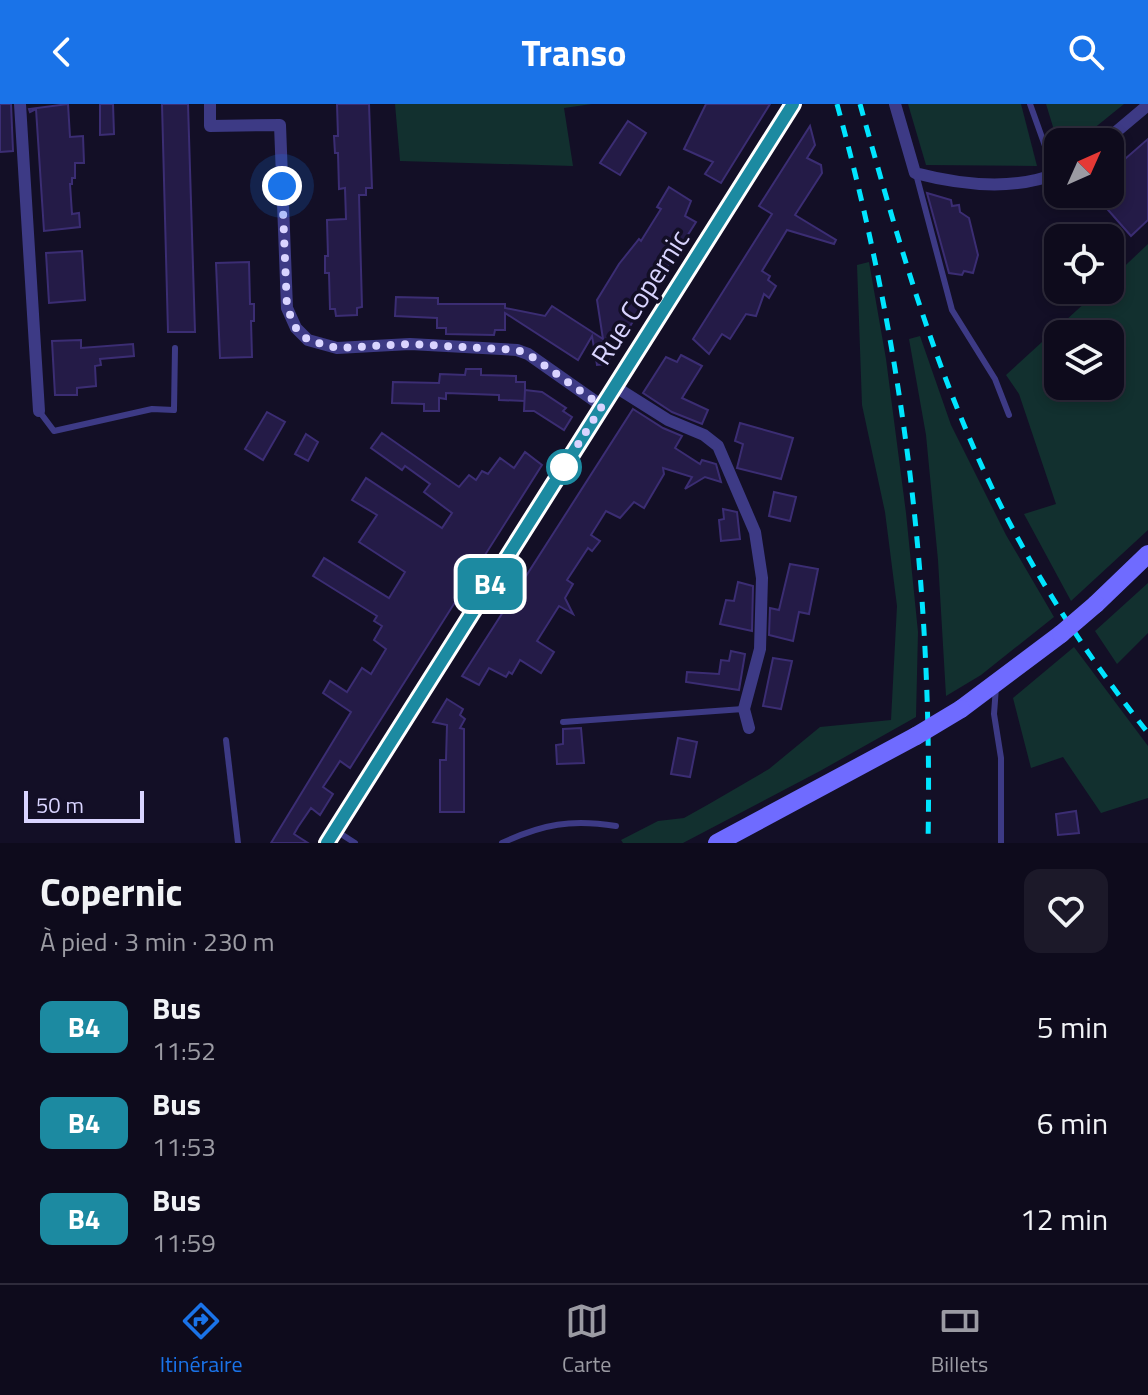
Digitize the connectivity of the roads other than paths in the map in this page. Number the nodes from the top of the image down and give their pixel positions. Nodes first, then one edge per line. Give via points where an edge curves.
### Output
1 (20, 104) edge
2 (210, 104) edge
3 (793, 104) edge
4 (895, 104) edge
5 (1030, 104) edge
6 (1148, 105) edge
7 (1121, 128) edge
8 (1044, 143) edge
9 (915, 173) junction
10 (1044, 178) edge
11 (175, 348) dead end
12 (614, 386) junction
13 (602, 406) junction
14 (39, 411) joint
15 (1009, 415) dead end
16 (1148, 554) edge
17 (996, 683) junction
18 (744, 709) junction
19 (563, 722) dead end
20 (749, 728) dead end
21 (226, 740) dead end
22 (616, 826) dead end
23 (331, 837) edge
24 (238, 843) edge
25 (355, 843) edge
26 (502, 843) edge
27 (717, 843) edge
28 (1001, 843) edge

1 - 14 street
2 - 13 street via 210,126 280,125 287,308 308,340 337,348 517,350
3 - 12 street, Rue Copernic
4 - 9 street
5 - 8 lane
6 - 7 street
9 - 10 street via 974,183
9 - 15 lane via 952,310 995,379
11 - 14 lane via 174,410 152,409 54,431
12 - 13 street, Rue Copernic
12 - 18 street via 668,420 704,435 718,446 735,480 755,532 762,578 760,649
13 - 23 street, Rue Copernic
16 - 17 main road, bridge via 1061,634
17 - 27 main road, bridge via 916,736
17 - 28 lane
18 - 19 lane
18 - 20 street
21 - 24 lane
22 - 26 lane via 562,823 533,828
23 - 25 lane

